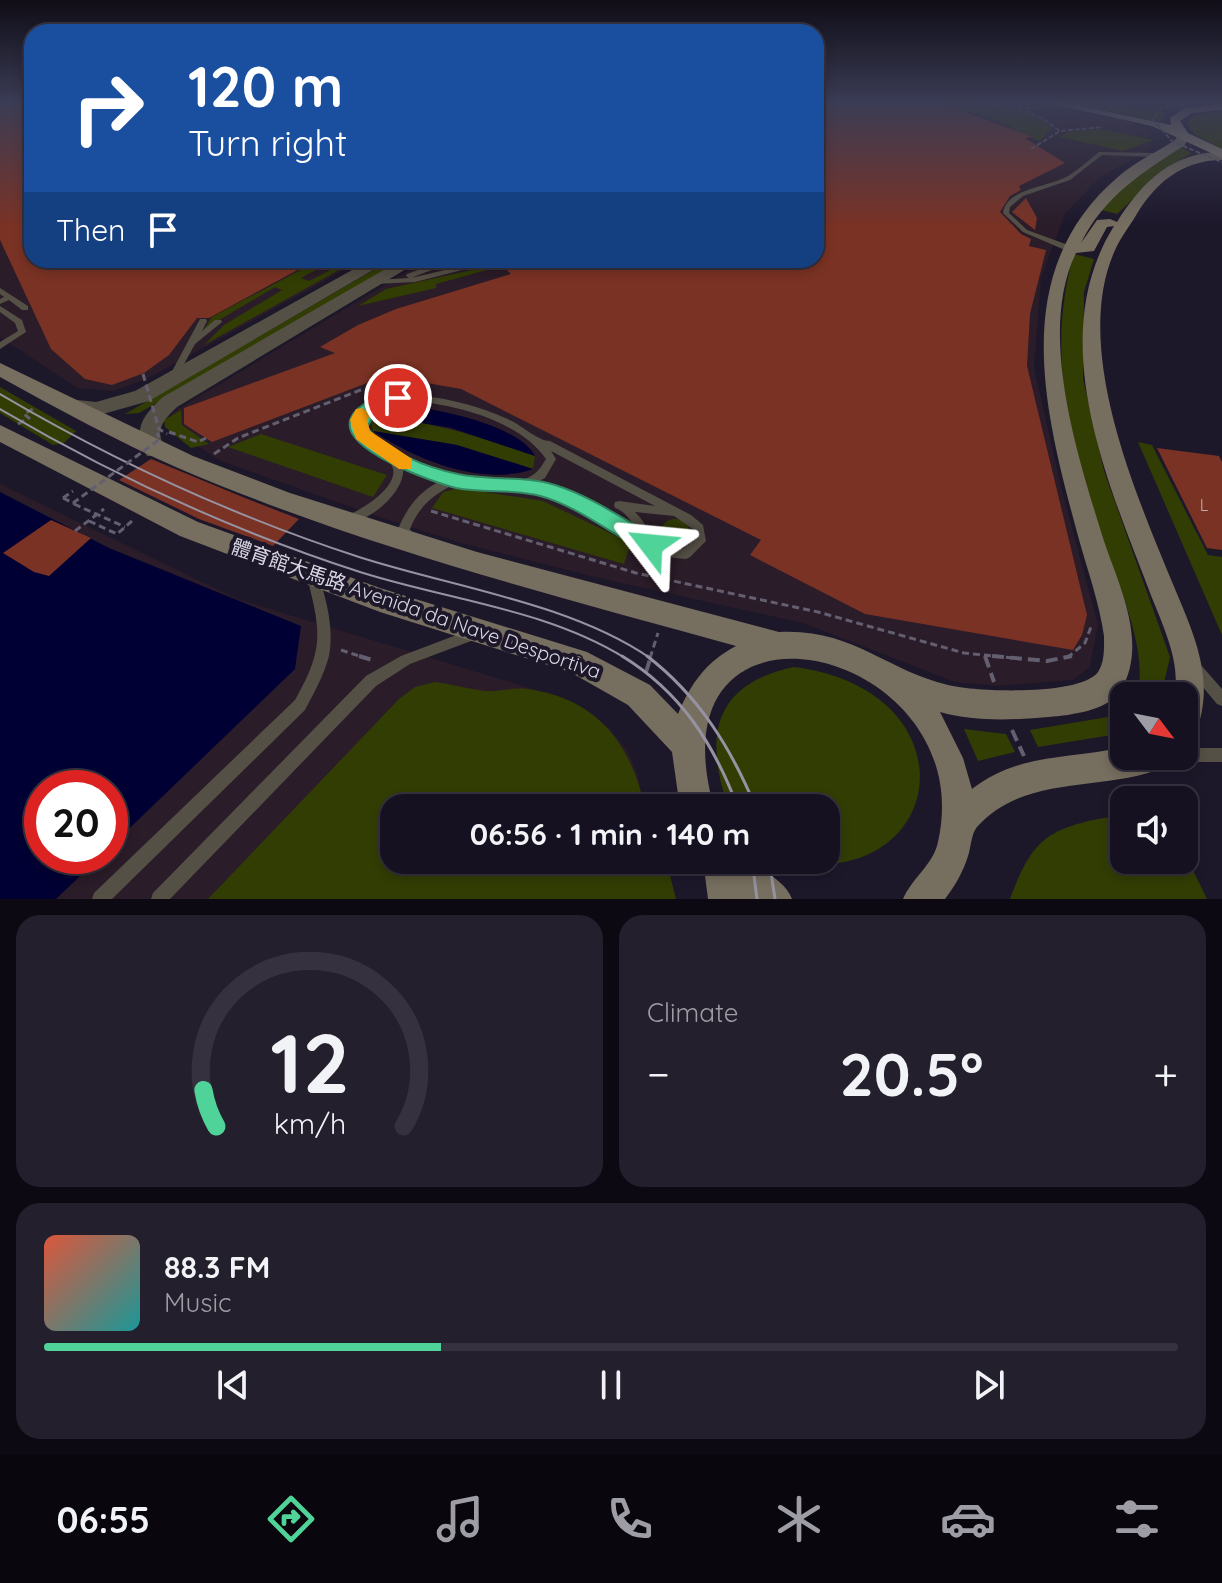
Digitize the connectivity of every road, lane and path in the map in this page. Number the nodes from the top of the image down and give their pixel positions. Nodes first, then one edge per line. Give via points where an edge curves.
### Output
1 (1039, 144) edge
2 (1177, 144) edge
3 (1178, 144) edge
4 (1200, 144) edge
5 (1031, 149) dead end
6 (1156, 155) junction
7 (1222, 155) edge
8 (1222, 162) edge
9 (1119, 223) junction
10 (1068, 248) junction
11 (368, 268) edge
12 (399, 268) edge
13 (433, 268) edge
14 (460, 268) edge
15 (401, 281) junction
16 (375, 282) junction
17 (0, 290) edge
18 (10, 297) junction
19 (0, 302) edge
20 (0, 308) edge
21 (25, 308) dead end
22 (203, 321) dead end
23 (218, 322) dead end
24 (193, 343) junction
25 (0, 346) edge
26 (0, 369) edge
27 (143, 374) dead end
28 (166, 382) junction
29 (386, 388) dead end
30 (55, 401) junction
31 (0, 433) edge
32 (530, 436) junction
33 (206, 438) dead end
34 (160, 439) junction
35 (394, 458) junction
36 (205, 459) dead end
37 (457, 481) junction
38 (520, 485) junction
39 (120, 496) junction
40 (63, 498) dead end
41 (73, 503) junction
42 (417, 506) junction
43 (680, 514) junction
44 (89, 521) junction
45 (335, 521) junction
46 (75, 531) dead end
47 (651, 545) junction
48 (416, 547) junction
49 (312, 575) junction
50 (670, 579) junction
51 (664, 614) junction
52 (1092, 623) dead end
53 (481, 631) junction
54 (777, 644) junction
55 (326, 646) junction
56 (1186, 654) junction
57 (395, 667) junction
58 (875, 667) junction
59 (1190, 682) edge
60 (639, 695) junction
61 (1222, 699) edge
62 (687, 745) junction
63 (1198, 755) edge
64 (1222, 755) edge
65 (1110, 766) edge
66 (693, 794) edge
67 (959, 820) junction
68 (722, 874) edge
69 (741, 874) edge
70 (100, 899) edge
71 (159, 899) edge
72 (726, 899) edge
73 (774, 899) edge
74 (921, 899) edge

1 - 5 path
2 - 6 main road
3 - 8 path, bridge
4 - 7 main road
6 - 10 main road via 1100,197
6 - 10 lane via 1101,153 1068,179 1021,195 1007,206 1006,213 1025,231
7 - 9 main road via 1194,156 1167,173
9 - 10 main road via 1102,223 1088,248
9 - 56 main road via 1093,295 1094,374 1112,456
10 - 58 main road via 1056,285 1052,365 1066,449 1117,630 1115,673 1104,688 1086,697 959,702
11 - 28 street
12 - 16 street
13 - 15 lane
14 - 15 lane
15 - 16 lane
16 - 34 street via 170,402 149,427 148,440
17 - 18 lane
18 - 19 lane
18 - 21 lane
20 - 25 lane via 19,322 22,332
22 - 24 lane
23 - 24 lane
24 - 28 lane
26 - 30 main road
27 - 34 path, bridge
28 - 30 street via 119,404 85,409
29 - 36 path via 363,389 322,405 238,438
30 - 31 path
30 - 34 main road
31 - 39 main road, 體育館大馬路 Avenida da Nave Desportiva
32 - 35 lane via 476,412 398,398 371,407 359,420 369,442
32 - 38 lane via 551,459 539,478
32 - 43 lane
33 - 34 path via 198,442 171,431
34 - 41 path, bridge
34 - 45 main road via 238,486
35 - 37 lane
35 - 45 lane via 399,476 386,495 361,516
37 - 38 lane
37 - 42 lane via 436,487
38 - 47 lane via 570,499
39 - 44 path
39 - 49 main road, 體育館大馬路 Avenida da Nave Desportiva via 189,529
40 - 41 path, bridge
41 - 44 path, bridge via 125,527 117,534
42 - 48 lane via 404,529
42 - 50 path via 577,557
43 - 47 lane via 699,528 694,550 677,555
43 - 47 lane via 619,505 635,518
44 - 46 path
45 - 48 main road
48 - 51 main road
49 - 53 main road, 體育館大馬路 Avenida da Nave Desportiva
49 - 55 lane
50 - 51 path
50 - 52 path via 974,654 1047,661 1071,657 1085,643
51 - 54 main road
51 - 60 path
53 - 57 lane
53 - 60 main road, 體育館大馬路 Avenida da Nave Desportiva via 577,661
54 - 58 main road via 821,646
54 - 62 main road via 734,660 716,676 692,718
55 - 57 path
55 - 70 lane via 319,673 300,705
56 - 59 main road
56 - 61 lane
57 - 71 lane via 371,681
58 - 67 main road via 909,695 936,731 954,774
60 - 62 main road, 體育館大馬路 Avenida da Nave Desportiva
62 - 66 main road
63 - 64 lane
65 - 67 main road via 1032,775 1004,785
67 - 74 main road via 948,863
68 - 72 main road
69 - 73 main road

